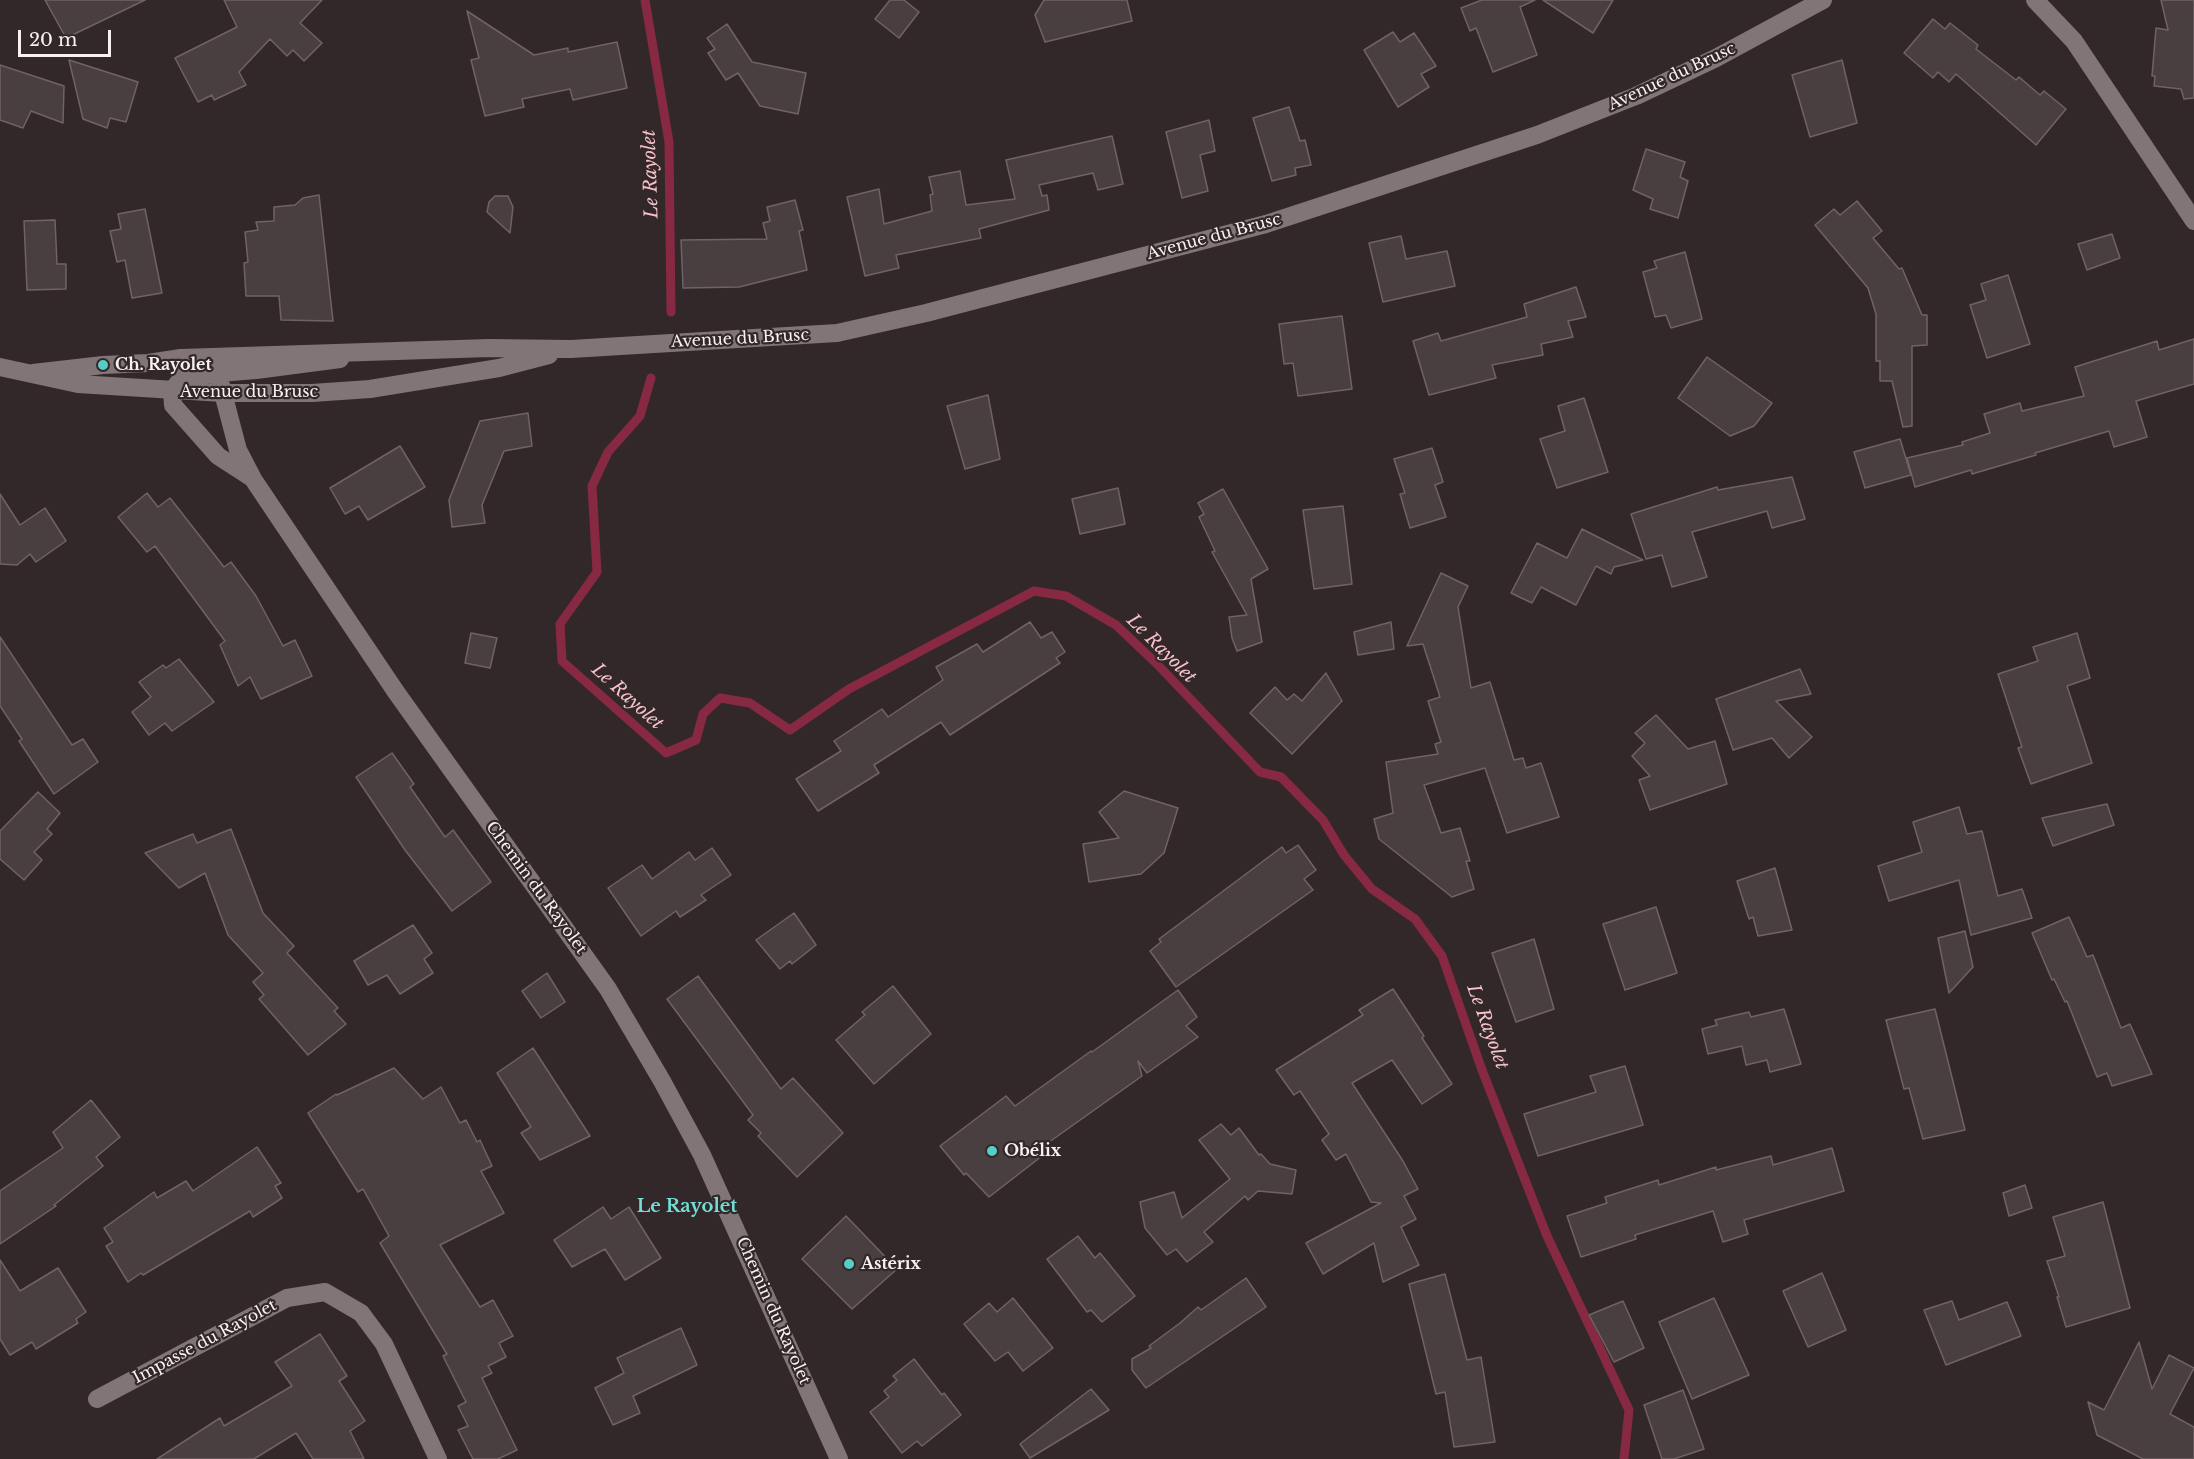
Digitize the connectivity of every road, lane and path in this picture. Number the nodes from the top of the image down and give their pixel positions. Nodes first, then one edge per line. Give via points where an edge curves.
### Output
1 (1823, 0) edge
2 (2035, 0) edge
3 (2194, 221) edge
4 (571, 349) junction
5 (382, 352) junction
6 (181, 358) junction
7 (0, 367) edge
8 (33, 373) junction
9 (218, 374) junction
10 (172, 391) junction
11 (224, 393) junction
12 (253, 479) junction
13 (98, 1399) dead end
14 (438, 1459) edge
15 (839, 1459) edge

1 - 4 street, Avenue du Brusc via 1636,96 1537,135 1266,224 837,333
2 - 3 street via 2074,41
4 - 5 street, Avenue du Brusc
4 - 11 street, Avenue du Brusc via 499,368 370,389
5 - 6 street, Avenue du Brusc
5 - 9 street
6 - 8 street, Avenue du Brusc
6 - 9 street
7 - 8 street, Avenue du Brusc
8 - 10 street, Avenue du Brusc via 78,384
9 - 10 street via 183,376
9 - 11 street, Chemin du Rayolet
10 - 11 street, Avenue du Brusc
10 - 12 street via 173,405 188,425 218,456
11 - 12 street, Chemin du Rayolet via 238,450
12 - 15 street, Chemin du Rayolet via 396,693 608,988 702,1155
13 - 14 street, Impasse du Rayolet via 287,1299 325,1292 362,1313 384,1344

